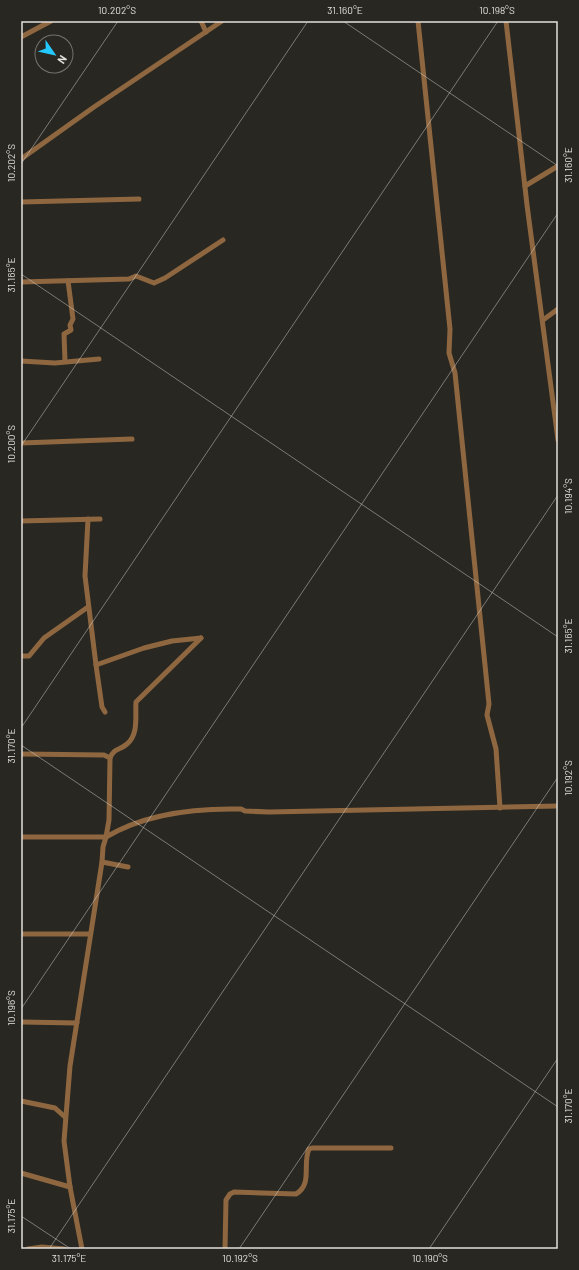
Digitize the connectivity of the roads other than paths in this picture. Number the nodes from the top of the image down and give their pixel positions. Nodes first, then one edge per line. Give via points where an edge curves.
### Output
1 (51, 21) edge
2 (201, 21) edge
3 (222, 21) edge
4 (418, 21) edge
5 (506, 21) edge
6 (206, 32) junction
7 (21, 36) edge
8 (21, 159) edge
9 (558, 166) edge
10 (525, 186) junction
11 (139, 199) dead end
12 (21, 202) edge
13 (223, 240) dead end
14 (68, 281) junction
15 (21, 282) edge
16 (558, 309) edge
17 (543, 320) junction
18 (99, 359) dead end
19 (64, 361) junction
20 (21, 362) edge
21 (132, 439) dead end
22 (558, 440) edge
23 (21, 443) edge
24 (100, 519) dead end
25 (21, 520) edge
26 (88, 520) junction
27 (88, 607) junction
28 (21, 656) edge
29 (96, 665) junction
30 (105, 712) dead end
31 (21, 754) edge
32 (110, 758) junction
33 (558, 806) edge
34 (500, 808) junction
35 (21, 837) edge
36 (106, 837) junction
37 (102, 862) junction
38 (128, 867) dead end
39 (21, 934) edge
40 (90, 934) junction
41 (21, 1022) edge
42 (77, 1023) junction
43 (21, 1101) edge
44 (65, 1117) junction
45 (391, 1148) dead end
46 (21, 1173) edge
47 (70, 1187) junction
48 (28, 1249) edge
49 (64, 1249) edge
50 (82, 1249) edge
51 (225, 1249) edge

1 - 7 street
2 - 6 street
3 - 6 street
4 - 34 street via 450,329 449,353 455,373 489,704 488,715 496,749
5 - 10 street
6 - 8 street
9 - 10 street
10 - 17 street
11 - 12 street
13 - 14 street via 154,283 136,276 129,279
14 - 15 street
14 - 19 street via 73,319 70,330 64,334
16 - 17 street
17 - 22 street
18 - 19 street
19 - 20 street
21 - 23 street
24 - 26 street
25 - 26 street
26 - 27 street via 85,573
27 - 28 street via 44,638 29,656
27 - 29 street
29 - 30 street via 102,707
29 - 32 street via 144,648 201,638 136,702 136,732 128,744 114,751
31 - 32 street via 104,755
32 - 36 street via 109,820
33 - 34 street
34 - 36 street via 269,812 241,809 193,810 173,812 121,828
35 - 36 street
36 - 37 street
37 - 38 street
37 - 40 street
39 - 40 street
40 - 42 street
41 - 42 street
42 - 44 street
43 - 44 street via 55,1108
44 - 47 street via 64,1142
45 - 51 street via 309,1149 305,1157 306,1184 302,1191 296,1194 230,1194 226,1200
46 - 47 street
47 - 50 street
48 - 49 street

